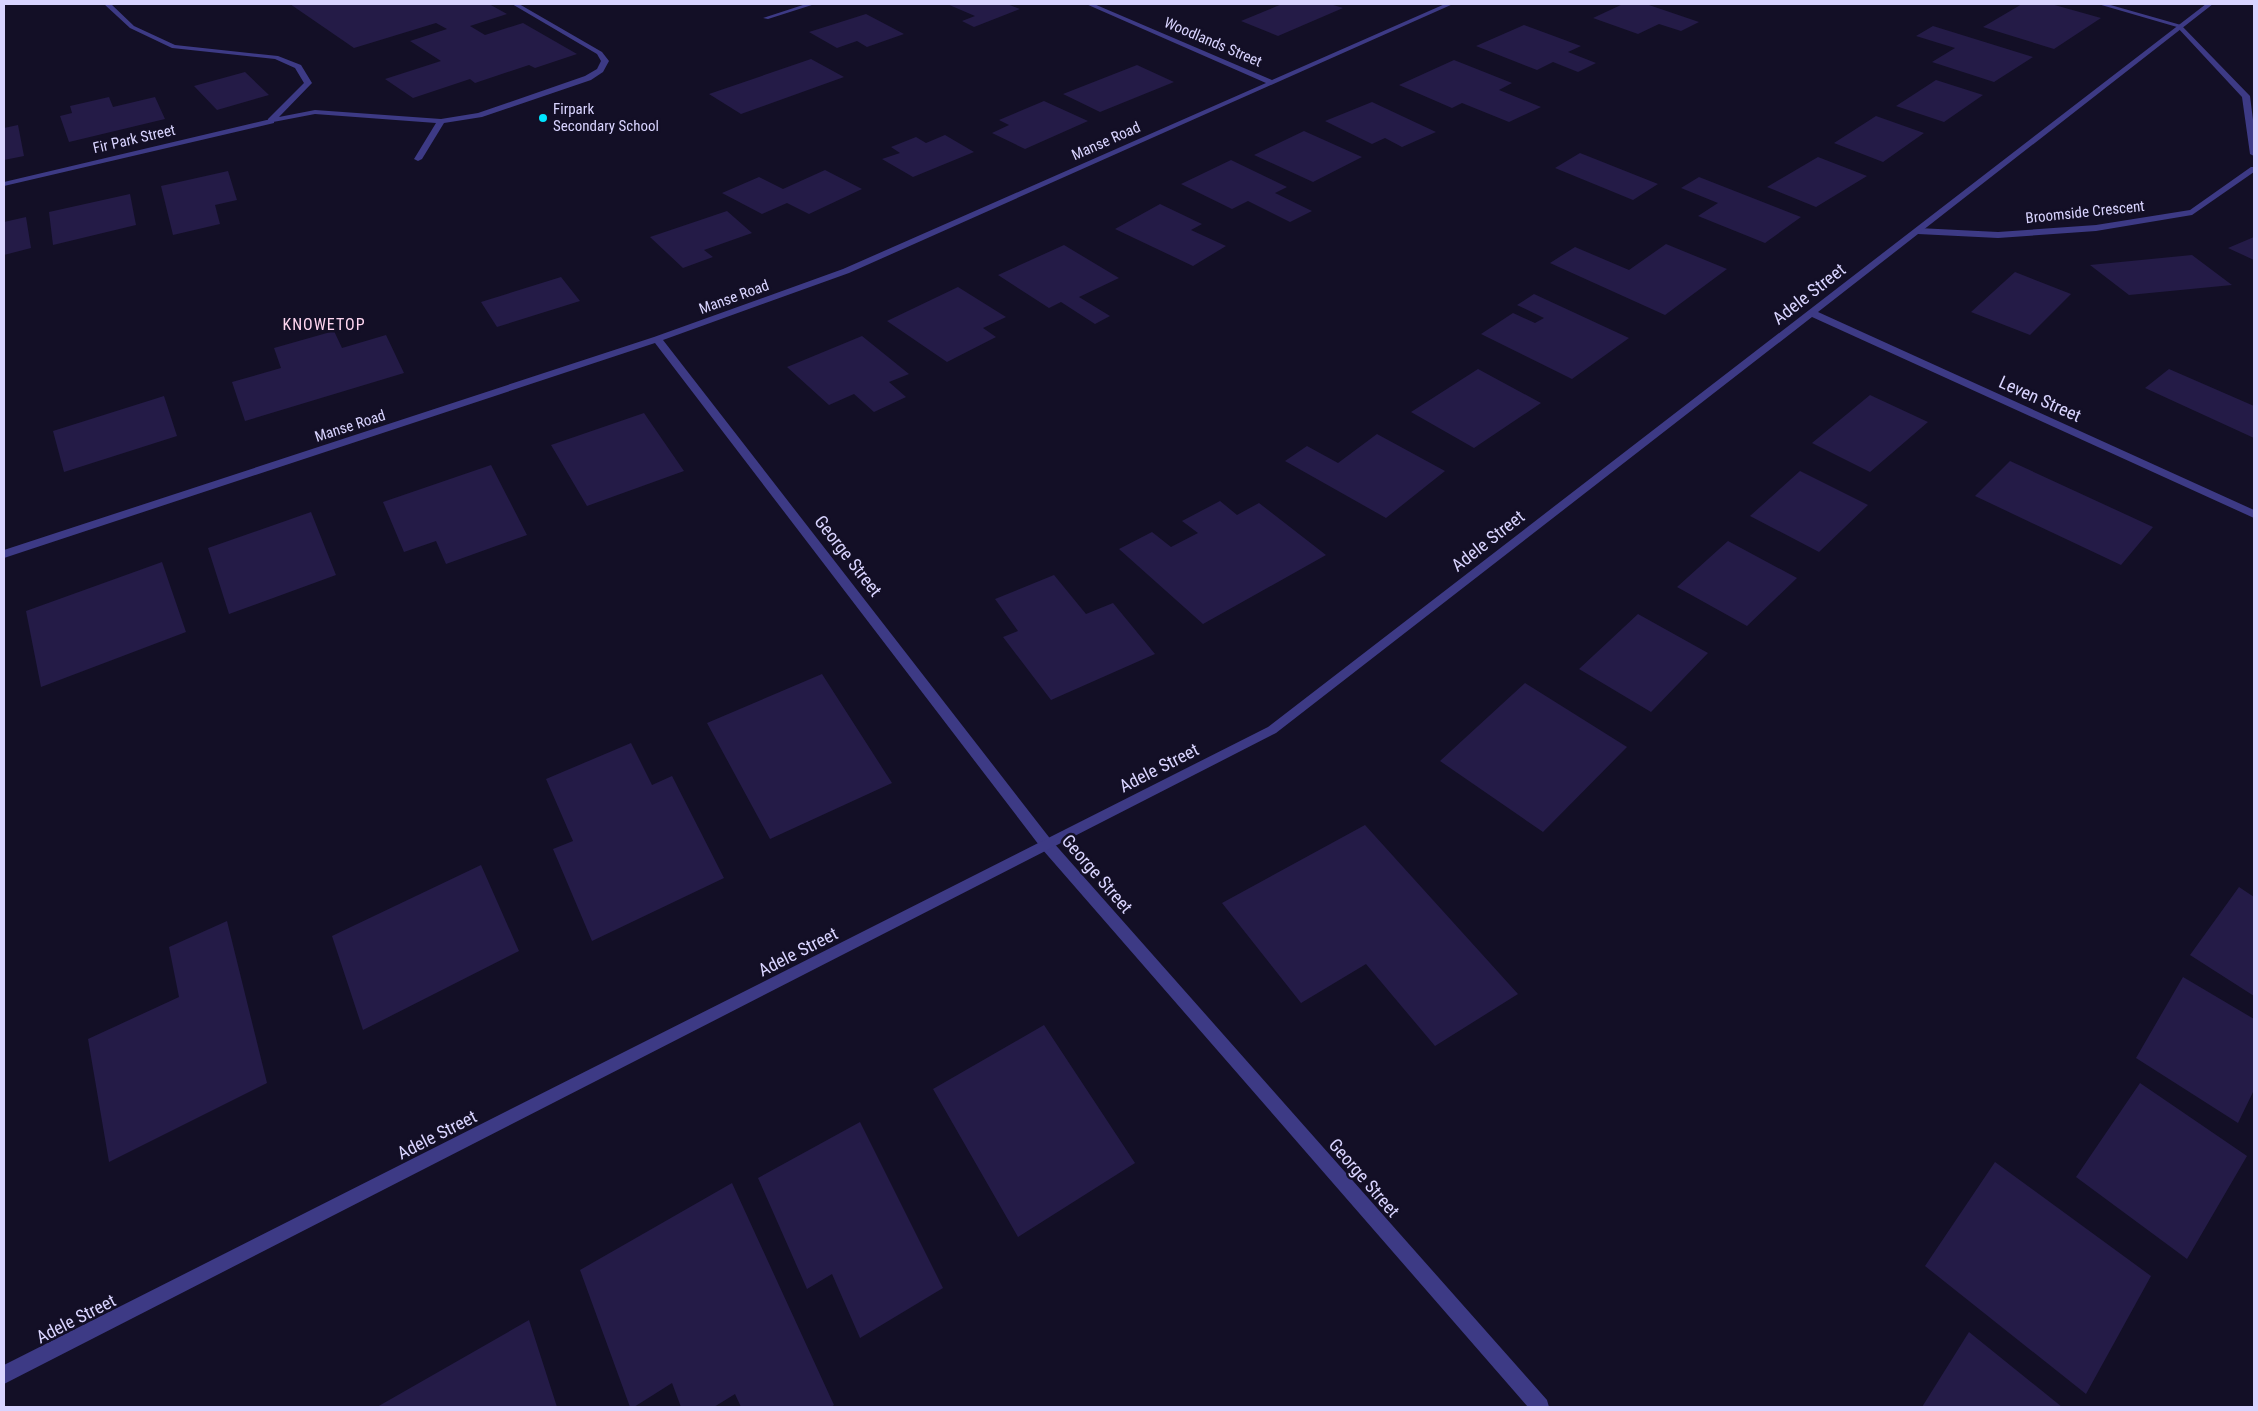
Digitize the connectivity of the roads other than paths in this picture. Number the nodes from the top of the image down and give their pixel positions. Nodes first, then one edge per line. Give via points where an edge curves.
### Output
1 (107, 4) edge
2 (515, 4) edge
3 (812, 4) edge
4 (1089, 4) edge
5 (1450, 4) edge
6 (2101, 4) edge
7 (2210, 4) edge
8 (766, 18) dead end
9 (2179, 26) junction
10 (1271, 82) junction
11 (271, 121) junction
12 (441, 121) junction
13 (2254, 154) edge
14 (418, 159) dead end
15 (2254, 168) edge
16 (2243, 176) junction
17 (2254, 180) edge
18 (4, 184) edge
19 (1918, 231) junction
20 (1812, 313) junction
21 (657, 339) junction
22 (2254, 514) edge
23 (4, 554) edge
24 (1047, 845) junction
25 (4, 1375) edge
26 (1540, 1407) edge

1 - 11 street via 132,27 174,47 276,57 298,67 308,83
2 - 12 street, Fir Park Street via 600,53 605,61 600,70 588,78 479,115
3 - 8 street
4 - 10 street, Woodlands Street
5 - 10 street, Manse Road
6 - 9 street
7 - 9 street, Adele Street
9 - 13 street via 2246,96
9 - 19 street, Adele Street
10 - 21 street, Manse Road via 846,271
11 - 12 street, Fir Park Street via 315,112
11 - 18 street, Fir Park Street
12 - 14 street
15 - 16 street, Broomside Crescent
16 - 17 street
16 - 19 street, Broomside Crescent via 2192,212 2096,228 1998,235
19 - 20 street, Adele Street
20 - 22 street, Leven Street
20 - 24 street, Adele Street via 1272,730
21 - 23 street, Manse Road
21 - 24 street, George Street
24 - 25 street, Adele Street
24 - 26 street, George Street

